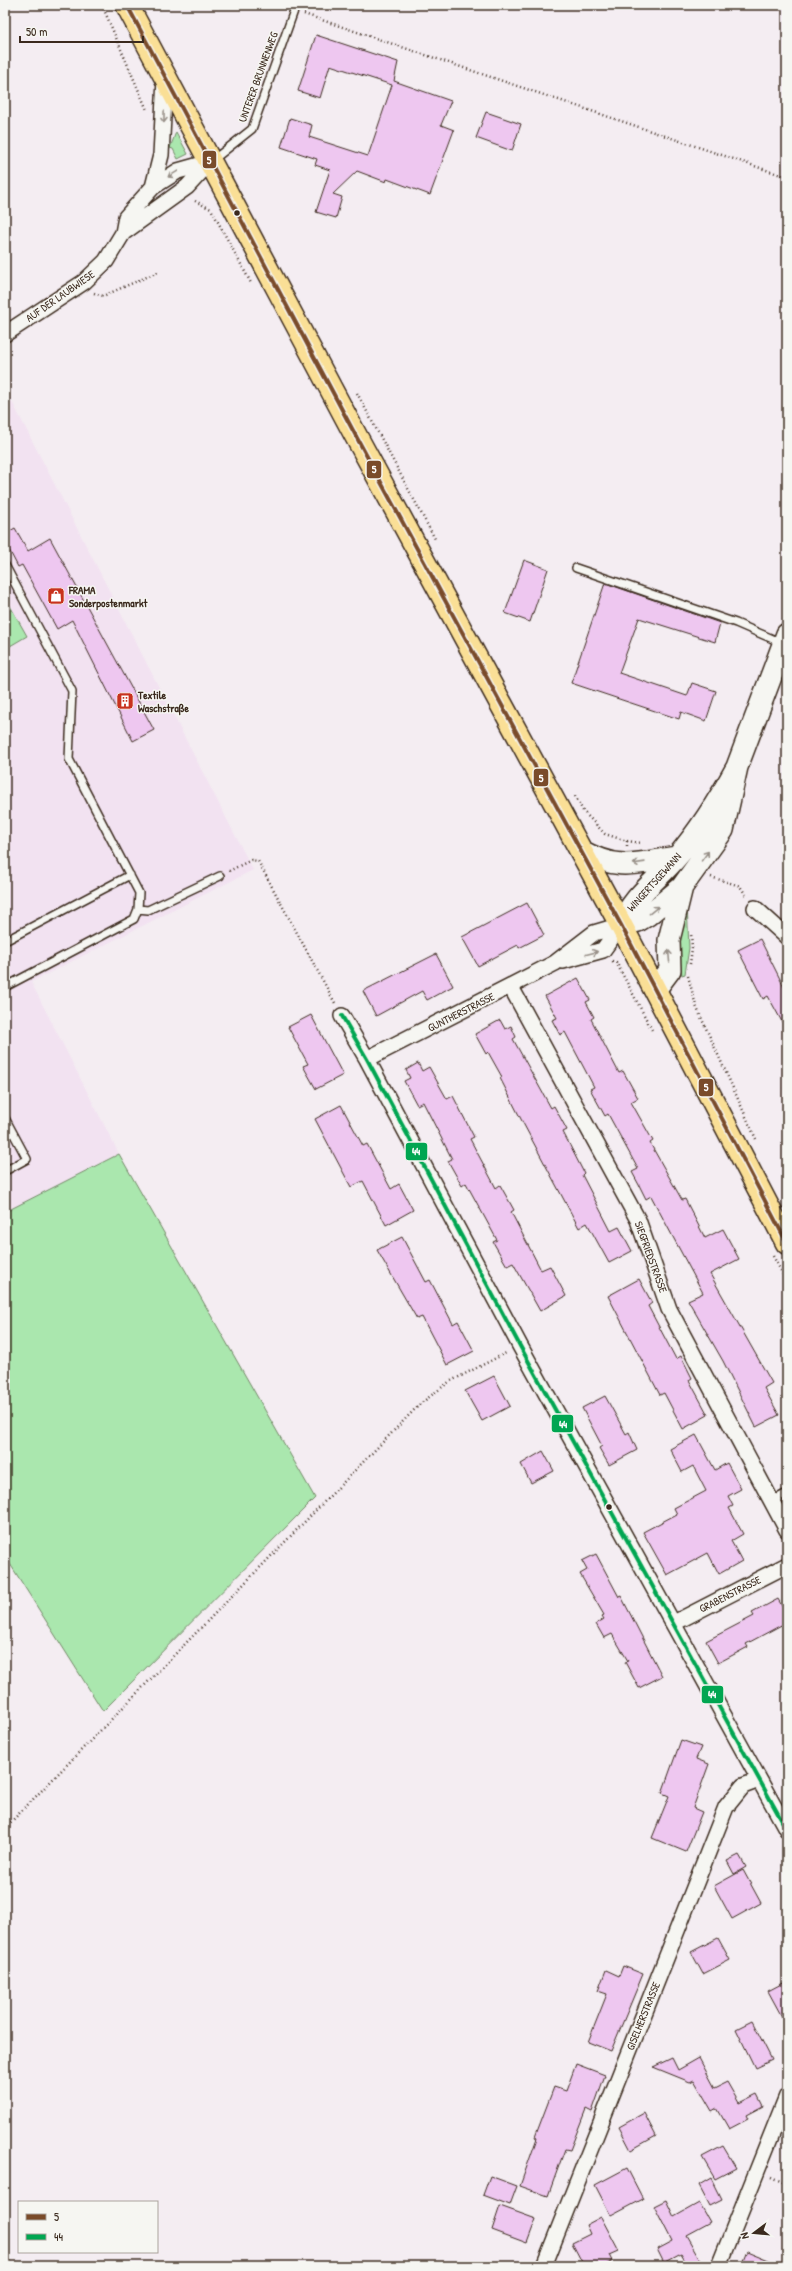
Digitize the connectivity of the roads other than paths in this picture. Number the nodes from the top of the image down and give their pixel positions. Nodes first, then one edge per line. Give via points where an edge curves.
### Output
1 (127, 5) edge
2 (295, 8) edge
3 (165, 78) junction
4 (210, 162) junction
5 (153, 187) junction
6 (123, 232) junction
7 (5, 334) edge
8 (5, 565) edge
9 (576, 568) dead end
10 (785, 639) edge
11 (737, 767) junction
12 (580, 850) junction
13 (677, 857) junction
14 (130, 875) junction
15 (220, 876) road end
16 (682, 887) junction
17 (755, 908) road end
18 (138, 909) junction
19 (621, 925) junction
20 (787, 937) edge
21 (5, 941) edge
22 (554, 964) junction
23 (5, 987) edge
24 (511, 987) junction
25 (655, 990) junction
26 (342, 1016) road end
27 (367, 1059) junction
28 (5, 1118) edge
29 (5, 1171) edge
30 (780, 1249) edge
31 (787, 1493) edge
32 (772, 1501) junction
33 (787, 1530) edge
34 (787, 1565) edge
35 (674, 1624) junction
36 (759, 1780) junction
37 (787, 1830) edge
38 (787, 2096) edge
39 (544, 2266) edge
40 (719, 2266) edge

1 - 3 main road
2 - 4 lane, UNTERER BRUNNENWEG via 252,129
3 - 4 main road
3 -> 5 street, AUF DER LAUBWIESE via 161,155
4 -> 5 street, AUF DER LAUBWIESE via 178,171
4 - 6 street, AUF DER LAUBWIESE via 187,187
4 - 12 main road
5 - 6 street, AUF DER LAUBWIESE via 126,216
6 - 7 street, AUF DER LAUBWIESE via 106,262 77,286
8 - 14 lane via 72,691 69,759
9 - 10 lane
10 - 11 main road, WINGERTSGEWANN
11 - 13 main road, WINGERTSGEWANN via 719,800
16 -> 11 main road, WINGERTSGEWANN via 724,830
13 -> 12 main road via 609,864
12 - 19 main road
13 - 19 main road, WINGERTSGEWANN via 628,908
14 - 18 lane via 139,893
14 - 21 lane
15 - 18 lane via 148,910
19 -> 16 main road, WINGERTSGEWANN via 638,921
25 -> 16 main road via 670,970 670,935
17 - 20 street
18 - 23 lane via 134,919
19 - 22 street, GUNTHERSTRASSE via 594,933
22 -> 19 street, GUNTHERSTRASSE via 603,950
19 - 25 main road
22 - 24 street, GUNTHERSTRASSE
24 - 27 street, GUNTHERSTRASSE
24 - 32 street, SIEGFRIEDSTRASSE via 638,1220 669,1309
25 - 30 main road
26 - 27 street
27 - 35 street via 520,1346
28 - 29 lane via 27,1159
31 - 32 lane
32 - 33 street, SIEGFRIEDSTRASSE
34 - 35 street, GRABENSTRASSE
35 - 36 street
36 - 37 street
36 - 39 street, GISELHERSTRASSE via 743,1786 726,1807
38 - 40 street

